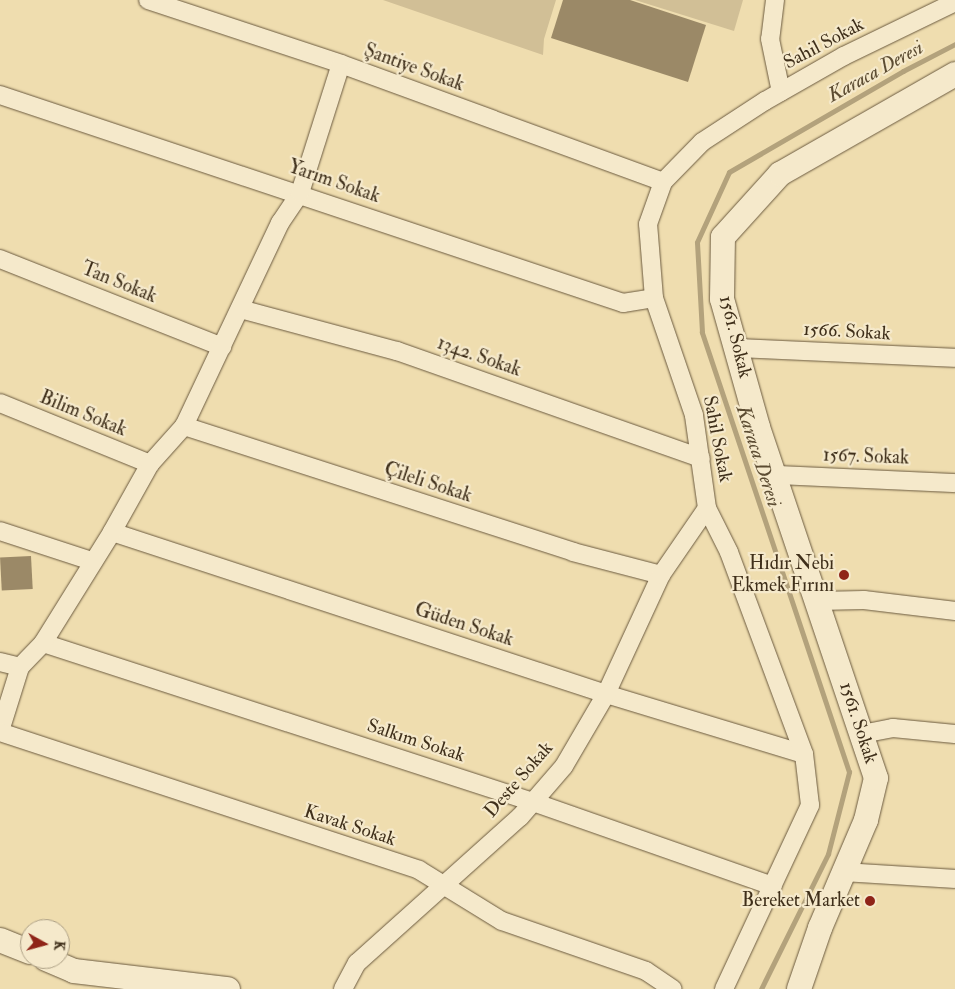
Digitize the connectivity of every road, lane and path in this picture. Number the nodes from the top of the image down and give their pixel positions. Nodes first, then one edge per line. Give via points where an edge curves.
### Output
1 (148, 0) edge
2 (775, 0) edge
3 (955, 2) edge
4 (342, 64) junction
5 (955, 74) edge
6 (781, 92) junction
7 (0, 95) edge
8 (663, 182) junction
9 (300, 193) junction
10 (0, 259) edge
11 (654, 298) junction
12 (240, 309) junction
13 (222, 347) junction
14 (736, 348) junction
15 (955, 358) edge
16 (0, 403) edge
17 (184, 426) junction
18 (701, 458) junction
19 (150, 464) junction
20 (776, 475) junction
21 (955, 483) edge
22 (707, 508) junction
23 (0, 531) edge
24 (112, 532) junction
25 (92, 561) junction
26 (661, 575) junction
27 (818, 601) junction
28 (955, 611) edge
29 (43, 642) junction
30 (0, 662) edge
31 (20, 667) junction
32 (606, 694) junction
33 (0, 731) edge
34 (862, 734) junction
35 (955, 734) edge
36 (804, 754) junction
37 (533, 802) junction
38 (844, 872) junction
39 (955, 880) edge
40 (773, 886) junction
41 (444, 887) junction
42 (0, 940) edge
43 (20, 948) edge
44 (69, 969) edge
45 (228, 989) edge
46 (342, 989) edge
47 (673, 989) edge
48 (724, 989) edge
49 (799, 989) edge

1 - 4 street, Şantiye Sokak
2 - 6 street via 770,39
3 - 6 street, Sahil Sokak via 844,56
4 - 8 street, Şantiye Sokak
4 - 9 street
5 - 14 street, 1561. Sokak via 780,174 724,237 722,299
6 - 8 street, Sahil Sokak via 702,142
7 - 9 street, Yarım Sokak
8 - 11 street, Sahil Sokak via 648,224
9 - 11 street, Yarım Sokak via 623,303
9 - 12 street via 280,223
10 - 13 street, Tan Sokak
11 - 18 street, Sahil Sokak via 694,415
12 - 13 street
12 - 18 street, 1342. Sokak via 397,351
13 - 17 street
14 - 15 street, 1566. Sokak
14 - 20 street, 1561. Sokak
16 - 19 street, Bilim Sokak
17 - 19 street
17 - 26 street, Çileli Sokak via 573,552
18 - 22 street, Sahil Sokak
19 - 24 street
20 - 21 street, 1567. Sokak
20 - 27 street, 1561. Sokak
22 - 26 street, Deste Sokak
22 - 36 street, Sahil Sokak via 729,552
23 - 25 street
24 - 25 street
24 - 32 street, Güden Sokak
25 - 29 street
26 - 32 street, Deste Sokak
27 - 28 street via 864,600
27 - 34 street, 1561. Sokak
29 - 31 street
29 - 37 street, Salkım Sokak
30 - 31 street
31 - 33 street
32 - 36 street, Güden Sokak
32 - 37 street, Deste Sokak via 564,766
33 - 41 street, Kavak Sokak via 419,870
34 - 35 street via 893,728
34 - 38 street, 1561. Sokak via 876,778 866,820
36 - 40 street, Sahil Sokak via 810,805
37 - 40 street, Salkım Sokak
37 - 41 street, Deste Sokak
38 - 39 street
38 - 49 street, 1561. Sokak
40 - 48 street, Sahil Sokak
41 - 46 street, Deste Sokak via 357,964
41 - 47 street, Kavak Sokak via 502,921 646,971
42 - 43 street
44 - 45 street

